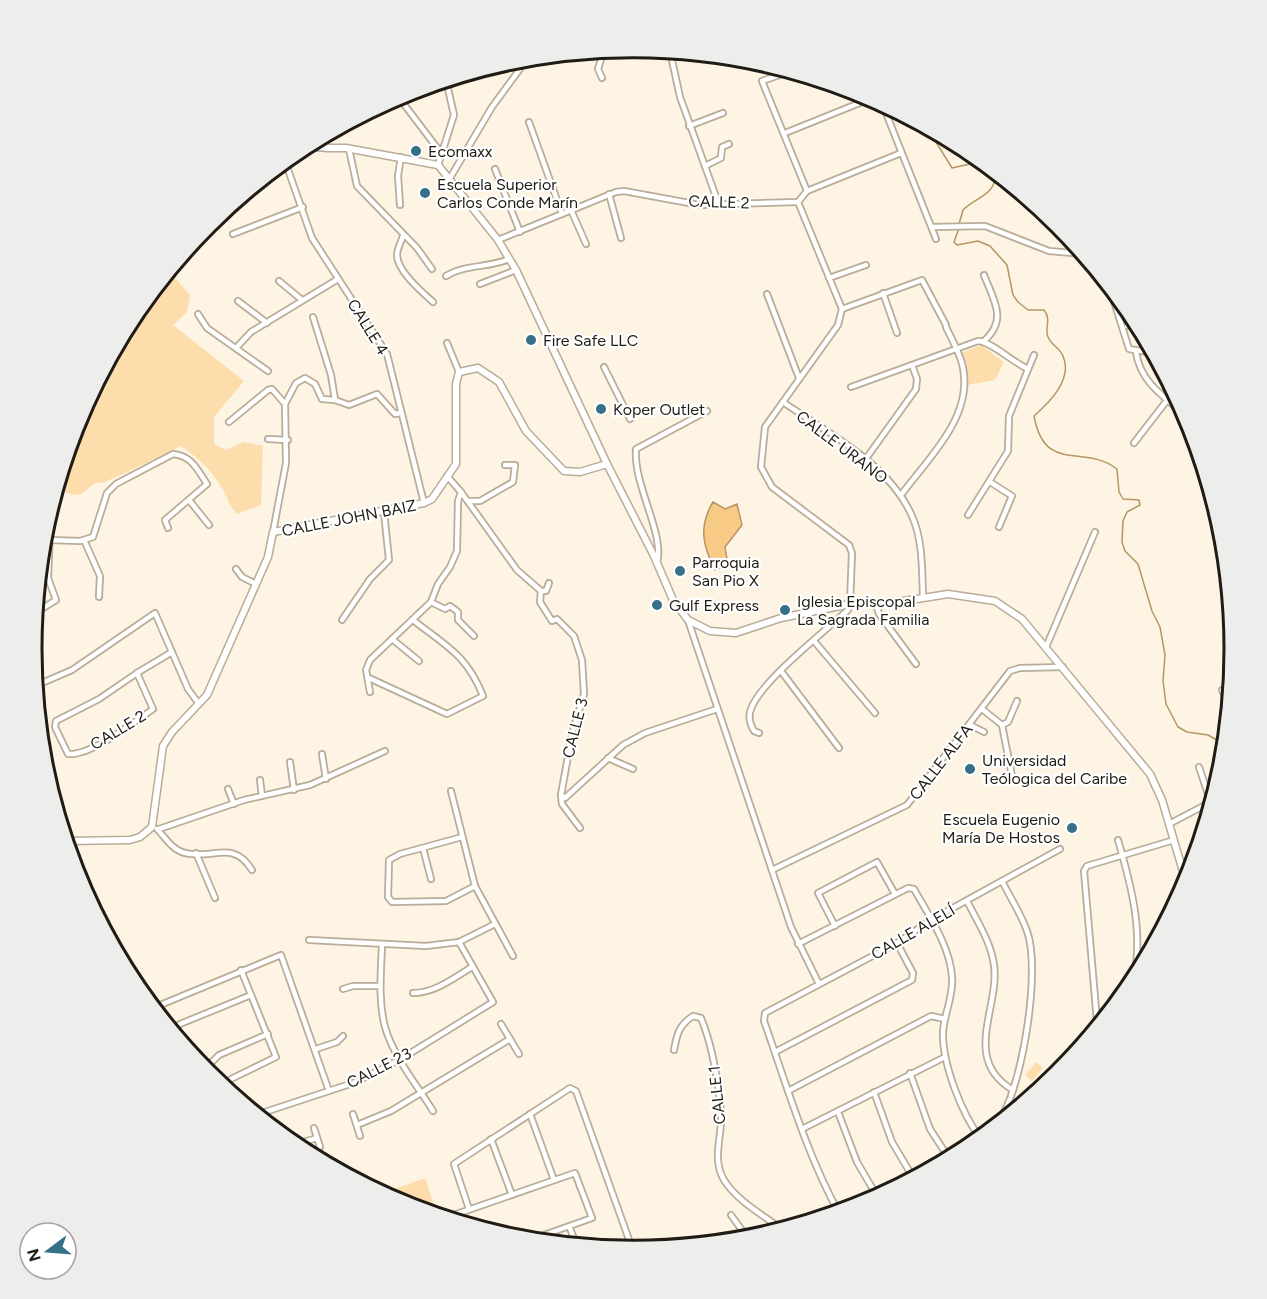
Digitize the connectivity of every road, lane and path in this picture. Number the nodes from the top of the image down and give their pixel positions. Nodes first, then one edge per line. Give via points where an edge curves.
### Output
1 (601, 59) edge
2 (672, 59) edge
3 (519, 69) edge
4 (777, 76) edge
5 (602, 78) dead end
6 (448, 88) edge
7 (860, 103) edge
8 (404, 104) edge
9 (723, 113) dead end
10 (887, 115) edge
11 (529, 122) dead end
12 (689, 126) junction
13 (785, 133) junction
14 (729, 144) dead end
15 (325, 145) edge
16 (321, 148) edge
17 (326, 148) junction
18 (349, 149) junction
19 (441, 153) junction
20 (901, 153) junction
21 (401, 157) junction
22 (438, 165) junction
23 (705, 166) junction
24 (288, 169) edge
25 (495, 169) dead end
26 (450, 178) junction
27 (807, 191) junction
28 (609, 195) junction
29 (798, 202) junction
30 (400, 205) dead end
31 (719, 205) junction
32 (303, 207) junction
33 (571, 210) junction
34 (562, 214) junction
35 (932, 227) junction
36 (520, 232) junction
37 (233, 234) dead end
38 (403, 236) junction
39 (621, 238) dead end
40 (936, 238) dead end
41 (498, 240) junction
42 (586, 244) dead end
43 (1072, 253) edge
44 (510, 260) junction
45 (866, 265) dead end
46 (432, 269) dead end
47 (516, 270) junction
48 (984, 275) dead end
49 (446, 276) dead end
50 (829, 278) junction
51 (338, 279) junction
52 (279, 282) dead end
53 (480, 284) dead end
54 (882, 293) junction
55 (767, 294) dead end
56 (302, 300) junction
57 (238, 301) dead end
58 (433, 302) dead end
59 (1116, 308) edge
60 (842, 309) junction
61 (198, 314) dead end
62 (313, 317) dead end
63 (267, 323) junction
64 (897, 333) dead end
65 (984, 341) junction
66 (447, 343) dead end
67 (236, 348) junction
68 (956, 349) junction
69 (1136, 352) junction
70 (1145, 353) edge
71 (1034, 354) dead end
72 (912, 365) junction
73 (604, 367) dead end
74 (1026, 368) junction
75 (268, 371) dead end
76 (459, 372) junction
77 (799, 378) junction
78 (851, 387) dead end
79 (1168, 399) joint
80 (335, 400) junction
81 (783, 402) junction
82 (285, 404) junction
83 (707, 411) dead end
84 (401, 413) junction
85 (630, 419) dead end
86 (229, 422) dead end
87 (268, 439) dead end
88 (288, 440) junction
89 (1134, 443) dead end
90 (865, 460) junction
91 (607, 464) junction
92 (506, 465) dead end
93 (447, 476) junction
94 (990, 482) junction
95 (461, 492) junction
96 (901, 495) junction
97 (189, 500) junction
98 (468, 501) junction
99 (424, 503) junction
100 (384, 512) junction
101 (968, 515) dead end
102 (208, 525) dead end
103 (999, 527) dead end
104 (168, 528) dead end
105 (273, 532) junction
106 (1095, 532) dead end
107 (52, 540) edge
108 (84, 540) junction
109 (49, 560) edge
110 (657, 562) junction
111 (236, 568) dead end
112 (549, 583) dead end
113 (256, 584) junction
114 (541, 591) junction
115 (99, 597) dead end
116 (923, 597) junction
117 (431, 602) junction
118 (850, 604) junction
119 (876, 604) junction
120 (43, 608) edge
121 (342, 620) dead end
122 (413, 620) junction
123 (688, 620) junction
124 (474, 636) dead end
125 (392, 639) junction
126 (814, 641) junction
127 (1046, 647) junction
128 (172, 652) junction
129 (419, 661) dead end
130 (916, 663) dead end
131 (1064, 667) junction
132 (781, 671) junction
133 (137, 673) junction
134 (369, 678) junction
135 (43, 683) edge
136 (1222, 690) dead end
137 (370, 692) dead end
138 (1223, 693) edge
139 (1017, 701) dead end
140 (199, 704) junction
141 (717, 709) junction
142 (982, 709) junction
143 (874, 713) dead end
144 (970, 725) junction
145 (1002, 725) junction
146 (984, 732) dead end
147 (759, 733) dead end
148 (839, 748) dead end
149 (385, 752) dead end
150 (322, 754) dead end
151 (608, 758) junction
152 (290, 762) dead end
153 (1199, 767) dead end
154 (633, 769) dead end
155 (1012, 776) dead end
156 (326, 779) junction
157 (261, 780) dead end
158 (228, 789) dead end
159 (294, 790) junction
160 (451, 791) dead end
161 (1207, 793) edge
162 (561, 795) junction
163 (262, 796) junction
164 (234, 804) junction
165 (1204, 807) edge
166 (1169, 824) junction
167 (152, 827) junction
168 (580, 828) dead end
169 (159, 830) junction
170 (462, 837) junction
171 (1118, 840) dead end
172 (1174, 840) junction
173 (73, 841) edge
174 (423, 848) junction
175 (1060, 849) dead end
176 (196, 854) junction
177 (1122, 855) junction
178 (252, 870) dead end
179 (772, 870) junction
180 (1183, 870) edge
181 (431, 879) dead end
182 (1002, 882) junction
183 (475, 886) junction
184 (895, 894) junction
185 (215, 898) dead end
186 (967, 901) junction
187 (931, 920) junction
188 (495, 924) junction
189 (835, 926) junction
190 (309, 940) dead end
191 (459, 942) junction
192 (897, 943) junction
193 (798, 944) junction
194 (382, 945) junction
195 (513, 956) dead end
196 (1137, 960) edge
197 (472, 967) junction
198 (241, 970) junction
199 (819, 984) junction
200 (380, 986) junction
201 (343, 989) dead end
202 (413, 993) dead end
203 (251, 995) junction
204 (160, 1005) edge
205 (945, 1018) junction
206 (1096, 1019) edge
207 (501, 1024) dead end
208 (178, 1026) edge
209 (268, 1034) junction
210 (343, 1036) dead end
211 (510, 1039) junction
212 (316, 1049) junction
213 (674, 1050) dead end
214 (775, 1052) junction
215 (519, 1054) dead end
216 (945, 1057) junction
217 (401, 1059) junction
218 (211, 1063) edge
219 (910, 1073) junction
220 (231, 1079) dead end
221 (1013, 1090) junction
222 (329, 1091) junction
223 (788, 1091) junction
224 (874, 1092) junction
225 (422, 1093) junction
226 (1005, 1110) edge
227 (264, 1111) edge
228 (433, 1112) dead end
229 (838, 1112) junction
230 (353, 1114) dead end
231 (530, 1114) junction
232 (357, 1125) junction
233 (314, 1128) dead end
234 (802, 1129) junction
235 (976, 1131) edge
236 (360, 1136) dead end
237 (317, 1138) junction
238 (491, 1139) junction
239 (306, 1141) edge
240 (320, 1147) dead end
241 (945, 1152) edge
242 (910, 1172) edge
243 (554, 1180) junction
244 (873, 1190) edge
245 (512, 1195) junction
246 (835, 1206) edge
247 (470, 1209) junction
248 (456, 1214) edge
249 (731, 1215) dead end
250 (775, 1224) edge
251 (569, 1226) junction
252 (743, 1231) edge
253 (546, 1234) edge
254 (574, 1238) edge
255 (629, 1241) edge

1 - 5 street via 598,69
2 - 12 street
3 - 26 street
4 - 13 street via 762,81
6 - 19 street via 454,115
7 - 13 street
8 - 19 street
9 - 12 street
10 - 20 street
11 - 34 street
12 - 23 street
13 - 27 street
14 - 23 street via 722,147 721,158
15 - 17 street
16 - 17 street
17 - 18 street
18 - 21 street
18 - 38 street via 357,186
19 - 22 street
20 - 27 street
20 - 35 street
21 - 22 street
21 - 30 street
22 - 26 street
23 - 31 street
24 - 32 street, CALLE 4
25 - 36 street
26 - 41 street
27 - 29 street
28 - 31 street, CALLE 2 via 624,191
28 - 33 street, CALLE 2
28 - 39 street
29 - 31 street, CALLE 2
29 - 50 street
32 - 37 street
32 - 51 street, CALLE 4 via 312,238
33 - 34 street, CALLE 2
33 - 42 street
34 - 36 street, CALLE 2
35 - 40 street
35 - 43 street via 985,226 1049,251
36 - 41 street, CALLE 2
38 - 46 street
38 - 58 street via 398,261 411,283
41 - 44 street
44 - 47 street
44 - 49 street
45 - 50 street
47 - 53 street
47 - 91 street
48 - 65 street via 998,318 995,331
50 - 60 street
51 - 56 street
51 - 84 street, CALLE 4 via 387,354
52 - 56 street
54 - 60 street
54 - 64 street
54 - 68 street via 922,280
55 - 77 street
56 - 63 street
57 - 63 street
59 - 69 street via 1129,349
60 - 77 street via 838,325
61 - 67 street via 209,328
62 - 80 street
63 - 67 street
65 - 68 street
65 - 74 street
66 - 76 street
67 - 75 street
68 - 72 street
68 - 96 street via 964,374 964,397 954,423
69 - 70 street
69 - 79 street via 1143,375
71 - 74 street
72 - 78 street
72 - 90 street via 916,389
73 - 85 street
74 - 94 street via 1009,416 1008,451
76 - 91 street via 478,368 499,382 526,431 564,471 579,472
76 - 93 street, CALLE JOHN BAIZ via 458,455
77 - 81 street
79 - 89 street
80 - 82 street via 322,399 315,384 305,378 296,383
80 - 84 street via 349,405 377,394 395,414
81 - 90 street, CALLE URANO
81 - 118 street via 765,427 761,467 772,487 849,545
82 - 86 street via 268,390
82 - 88 street
83 - 110 street via 636,449 635,465 654,530
84 - 99 street, CALLE 4
87 - 88 street
88 - 105 street
90 - 96 street, CALLE URANO
91 - 110 street
92 - 98 street via 515,465 513,482 480,501
93 - 95 street
93 - 99 street, CALLE JOHN BAIZ via 432,499
94 - 101 street
94 - 103 street via 1012,496
95 - 98 street
95 - 117 street via 458,552
96 - 116 street, CALLE URANO via 918,534
97 - 102 street
97 - 104 street via 165,520
97 - 108 street via 207,484 190,459 173,454 116,484 107,493 93,537
98 - 114 street via 517,570
99 - 100 street, CALLE JOHN BAIZ
100 - 105 street, CALLE JOHN BAIZ
100 - 121 street via 389,560 370,579
105 - 113 street, CALLE JOHN BAIZ via 268,557
106 - 127 street
107 - 108 street
108 - 115 street via 100,576
109 - 120 street via 48,578 56,600
110 - 123 street via 673,600
111 - 113 street via 242,577
112 - 114 street via 546,591
113 - 140 street, CALLE JOHN BAIZ via 214,680
114 - 162 street, CALLE 3 via 540,602 552,621 557,619 569,628 582,660 584,694
116 - 119 street
116 - 127 street via 948,594 996,601 1022,619
117 - 122 street
117 - 124 street via 458,612 458,620
118 - 119 street
118 - 123 street via 781,618 736,633 710,631
118 - 126 street
119 - 130 street via 879,614
122 - 125 street
122 - 134 street via 460,656 483,696 447,714
123 - 141 street
125 - 129 street
125 - 134 street via 370,660 366,670
126 - 132 street
126 - 143 street
127 - 131 street
128 - 133 street, CALLE 2
128 - 135 street via 155,613 72,670
128 - 140 street
131 - 142 street, CALLE ALFA via 1010,671
131 - 166 street via 1150,774
132 - 147 street via 761,691 750,710 750,725
132 - 148 street
133 - 133 street, CALLE 2 via 56,721 68,754 75,755 103,742 153,709
134 - 137 street
136 - 138 street
139 - 145 street via 1008,722
140 - 167 street, CALLE JOHN BAIZ via 163,746
141 - 151 street via 645,734
141 - 179 street
142 - 144 street, CALLE ALFA
142 - 145 street
144 - 146 street
144 - 179 street, CALLE ALFA via 907,805
145 - 155 street
149 - 156 street
150 - 156 street
151 - 154 street
151 - 162 street via 565,798
152 - 159 street
153 - 161 street
156 - 159 street
157 - 163 street
158 - 164 street
159 - 163 street
160 - 170 street
162 - 168 street via 562,804
163 - 164 street
164 - 169 street
165 - 166 street
166 - 172 street
167 - 169 street
167 - 173 street via 129,840
169 - 176 street via 175,849
170 - 174 street
170 - 183 street
171 - 177 street
172 - 177 street
172 - 180 street
174 - 181 street
174 - 183 street via 389,860 388,897 392,902 446,901
175 - 182 street, CALLE ALELÍ
176 - 178 street via 234,852 245,858
176 - 185 street
177 - 196 street via 1134,900
177 - 206 street via 1086,866 1084,871
179 - 193 street
182 - 186 street, CALLE ALELÍ
182 - 221 street via 1027,932 1034,968
183 - 188 street
184 - 187 street via 914,889
184 - 189 street
184 - 189 street via 877,862 818,893
186 - 187 street, CALLE ALELÍ
186 - 221 street via 987,939 995,966 984,1036 988,1056 995,1075
187 - 192 street, CALLE ALELÍ
187 - 205 street via 951,969
188 - 191 street
188 - 195 street
189 - 193 street
190 - 194 street
191 - 194 street
191 - 197 street
192 - 199 street, CALLE ALELÍ
192 - 214 street via 913,973 912,980
193 - 199 street
194 - 200 street
197 - 202 street via 438,988
197 - 217 street, CALLE 23 via 493,1002
198 - 203 street
198 - 204 street
198 - 212 street via 281,955
199 - 214 street, CALLE ALELÍ via 765,1013
200 - 201 street
200 - 217 street via 385,1025
203 - 208 street
203 - 209 street
205 - 216 street
205 - 223 street via 931,1016
207 - 211 street
209 - 218 street via 219,1055
209 - 220 street via 276,1057
210 - 212 street
211 - 215 street
211 - 225 street
212 - 222 street
213 - 250 street, CALLE 1 via 682,1023 693,1016 701,1018 710,1042 721,1111 716,1157 722,1176 736,1196
214 - 223 street
216 - 219 street
216 - 235 street via 964,1113
217 - 222 street, CALLE 23
217 - 225 street
219 - 224 street
219 - 241 street via 930,1129
221 - 226 street
222 - 227 street, CALLE 23
223 - 234 street
224 - 229 street
224 - 242 street via 892,1142
225 - 228 street
225 - 232 street
229 - 234 street
229 - 244 street via 857,1162
230 - 232 street
231 - 238 street
231 - 243 street
231 - 255 street via 570,1088 576,1091
232 - 236 street
233 - 237 street
234 - 246 street via 821,1181
237 - 239 street
237 - 240 street
238 - 245 street
238 - 247 street via 454,1164
243 - 245 street
243 - 251 street via 575,1173 592,1218
245 - 247 street
247 - 248 street
249 - 252 street
251 - 253 street
251 - 254 street

